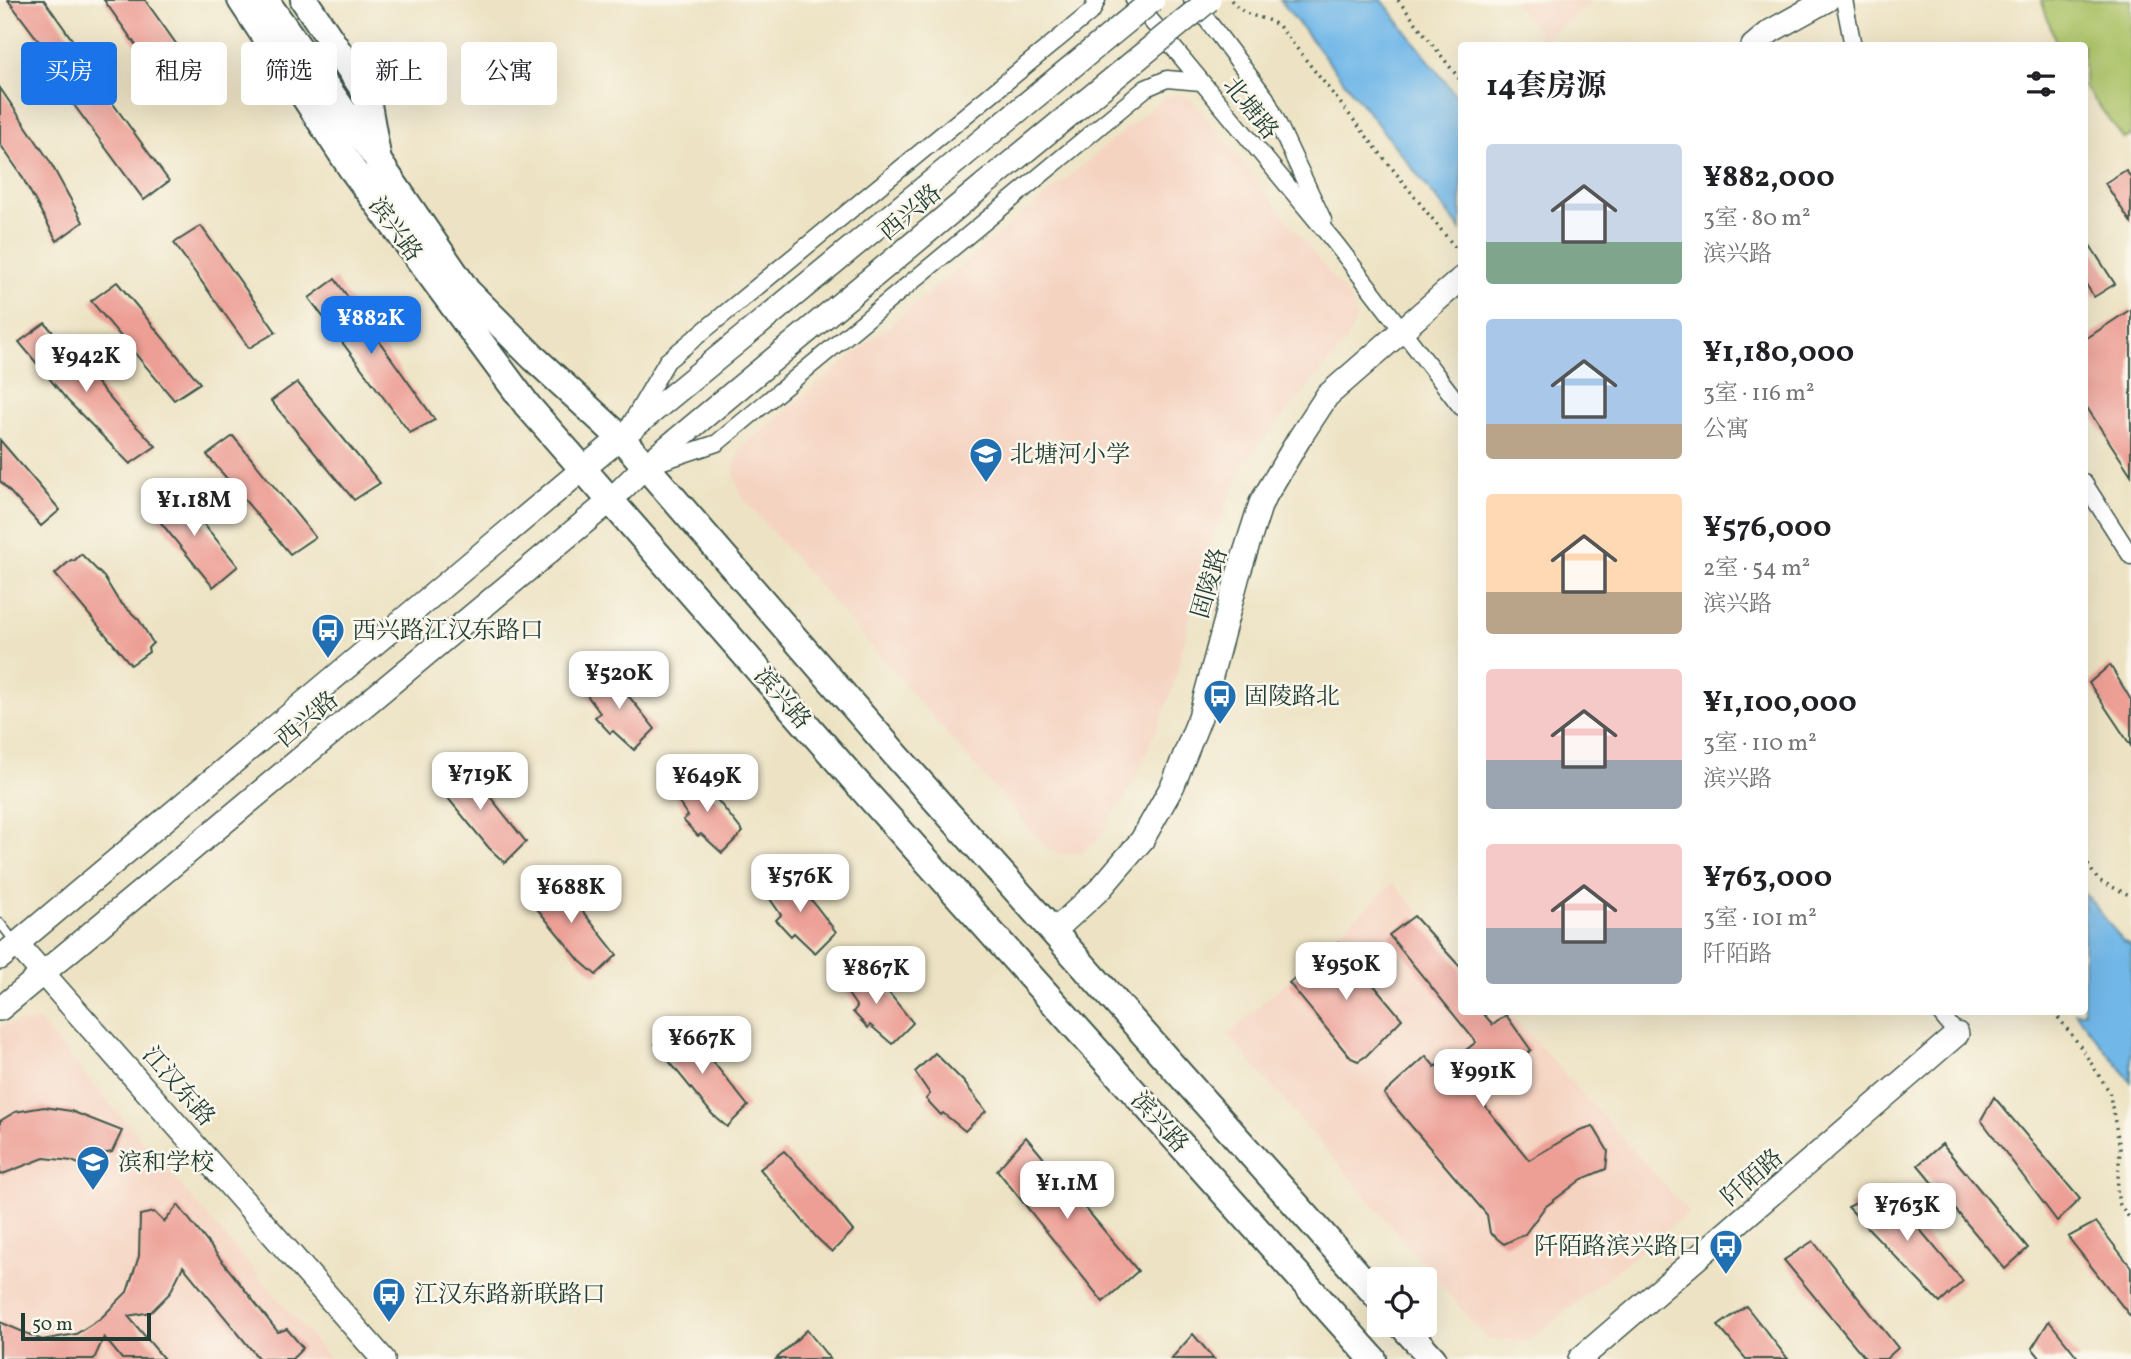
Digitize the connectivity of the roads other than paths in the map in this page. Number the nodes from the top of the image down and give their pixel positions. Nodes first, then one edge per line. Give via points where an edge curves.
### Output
1 (241, 0) edge
2 (265, 0) edge
3 (304, 0) edge
4 (1097, 0) edge
5 (1134, 0) edge
6 (1153, 0) edge
7 (1192, 0) edge
8 (1209, 0) edge
9 (1826, 0) edge
10 (1844, 0) edge
11 (1758, 42) edge
12 (1852, 42) edge
13 (1200, 82) junction
14 (378, 161) junction
15 (1336, 244) junction
16 (1458, 282) edge
17 (1401, 331) junction
18 (1458, 403) edge
19 (622, 439) junction
20 (645, 467) junction
21 (584, 468) junction
22 (2088, 489) edge
23 (610, 500) junction
24 (2131, 556) edge
25 (0, 923) edge
26 (1053, 932) junction
27 (8, 951) edge
28 (44, 973) junction
29 (0, 1009) edge
30 (1941, 1015) edge
31 (1957, 1034) joint
32 (1367, 1285) edge
33 (1413, 1337) edge
34 (383, 1359) edge
35 (1373, 1359) edge
36 (1433, 1359) edge
37 (1580, 1359) edge

1 - 21 main road, 滨兴路 via 352,169 527,405
2 - 14 main road
3 - 14 main road, 滨兴路 via 366,93
4 - 19 street, 西兴路 via 1093,10 667,361
5 - 13 street, 北塘路
6 - 19 main road, 西兴路, bridge
7 - 15 street, 北塘路 via 1266,98
8 - 20 main road, 西兴路, bridge
9 - 11 main road
10 - 12 street
13 - 15 street, 北塘路
13 - 20 street, 西兴路 via 1167,79 1146,88 718,443
14 - 19 main road, 滨兴路 via 467,290
15 - 17 street, 北塘路
16 - 17 main road, 固陵路
17 - 18 street, 北塘路
17 - 26 main road, 固陵路 via 1327,396 1261,503 1200,718 1173,785 1142,840 1100,889
19 - 20 main road, 滨兴路
19 - 21 main road, 西兴路
20 - 23 main road, 西兴路
20 - 26 main road, 滨兴路
21 - 23 main road, 滨兴路
21 - 27 main road, 西兴路
22 - 24 street
23 - 28 main road, 西兴路
23 - 35 main road, 滨兴路
25 - 27 lane
26 - 32 main road, 滨兴路
27 - 28 main road, 江汉东路
28 - 29 main road, 西兴路
28 - 34 main road, 江汉东路
30 - 31 street
31 - 37 main road, 阡陌路
33 - 36 main road

